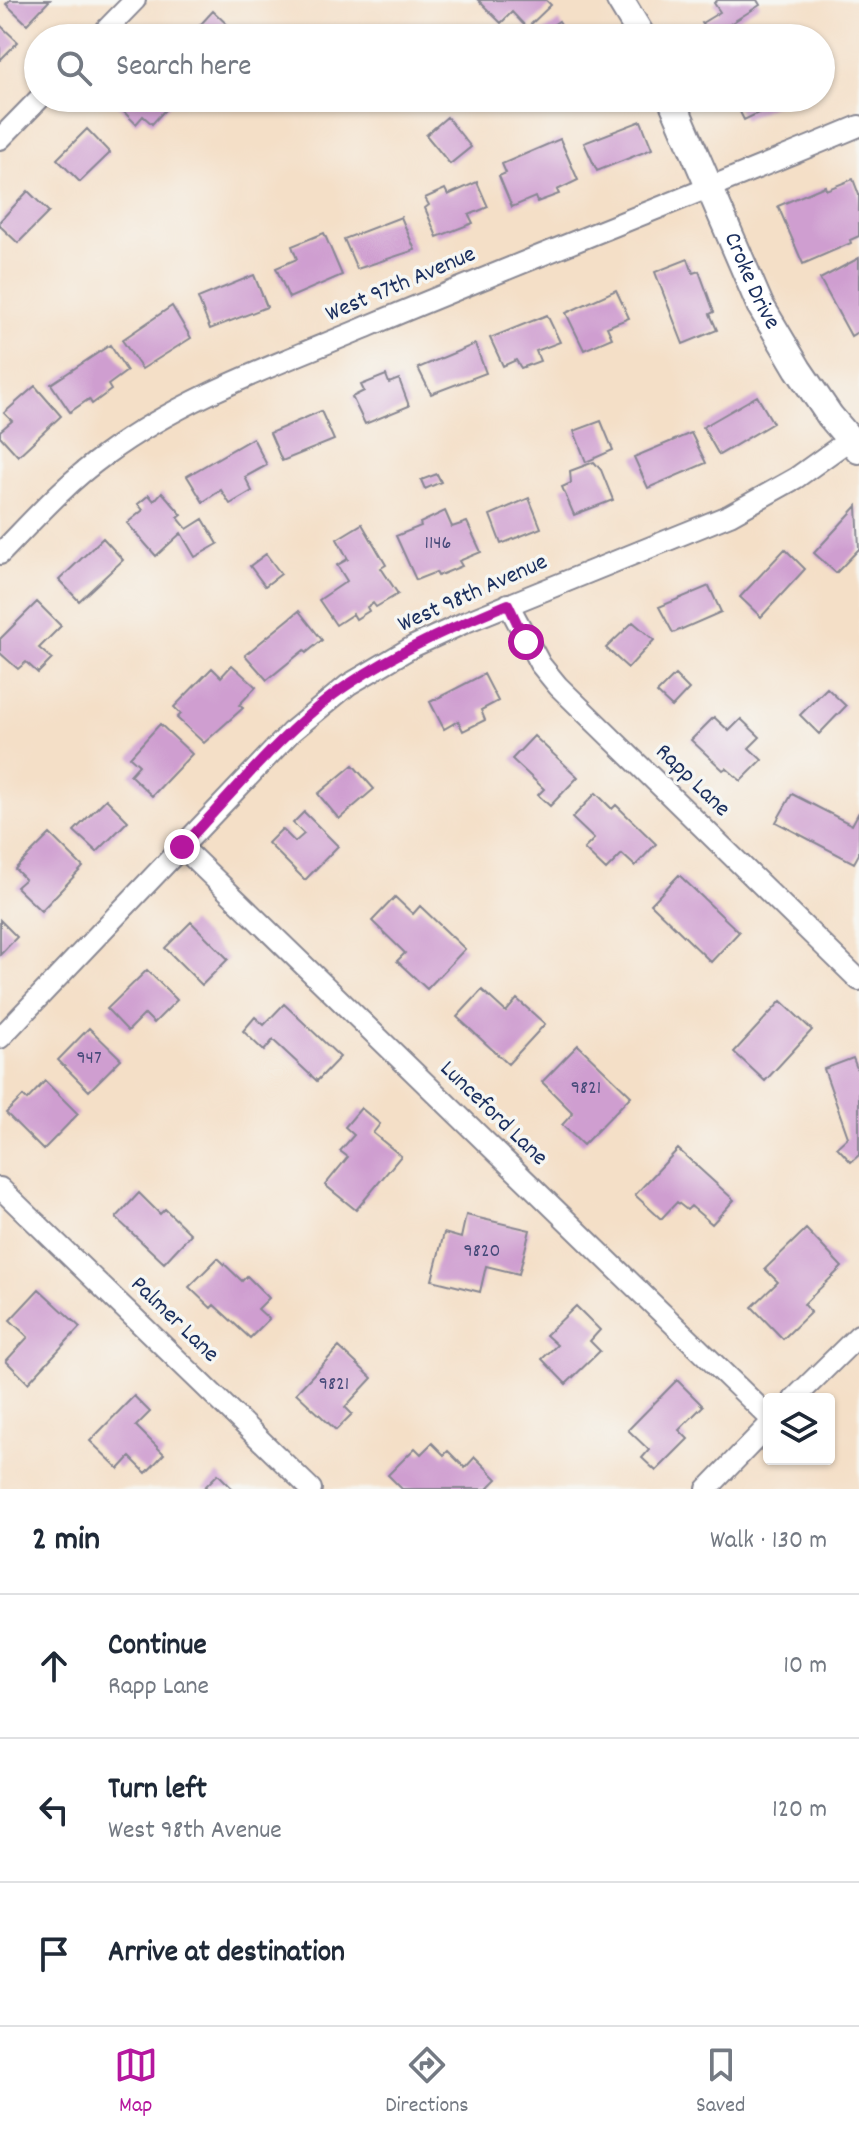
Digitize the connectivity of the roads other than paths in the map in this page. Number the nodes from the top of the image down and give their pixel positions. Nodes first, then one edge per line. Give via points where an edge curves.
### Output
1 (135, 0) edge
2 (620, 0) edge
3 (112, 24) edge
4 (635, 24) edge
5 (26, 112) edge
6 (677, 112) edge
7 (859, 126) edge
8 (0, 139) edge
9 (712, 188) junction
10 (854, 445) edge
11 (0, 554) edge
12 (508, 604) junction
13 (182, 847) junction
14 (859, 980) edge
15 (0, 1038) edge
16 (0, 1188) edge
17 (859, 1335) edge
18 (800, 1393) edge
19 (763, 1411) edge
20 (763, 1431) edge
21 (311, 1489) edge
22 (707, 1489) edge

1 - 3 street
2 - 4 street
5 - 8 street
6 - 9 street, Croke Drive
7 - 9 street, West 97th Avenue
9 - 10 street, Croke Drive via 760,305 798,369
9 - 11 street, West 97th Avenue via 448,293 164,417 64,487
10 - 12 street, West 98th Avenue via 730,515
12 - 13 street, West 98th Avenue via 414,646 348,685 291,732
12 - 14 street, Rapp Lane via 558,686
13 - 15 street, West 98th Avenue
13 - 19 street, Lunceford Lane
16 - 21 street, Palmer Lane
17 - 18 street
20 - 22 street

